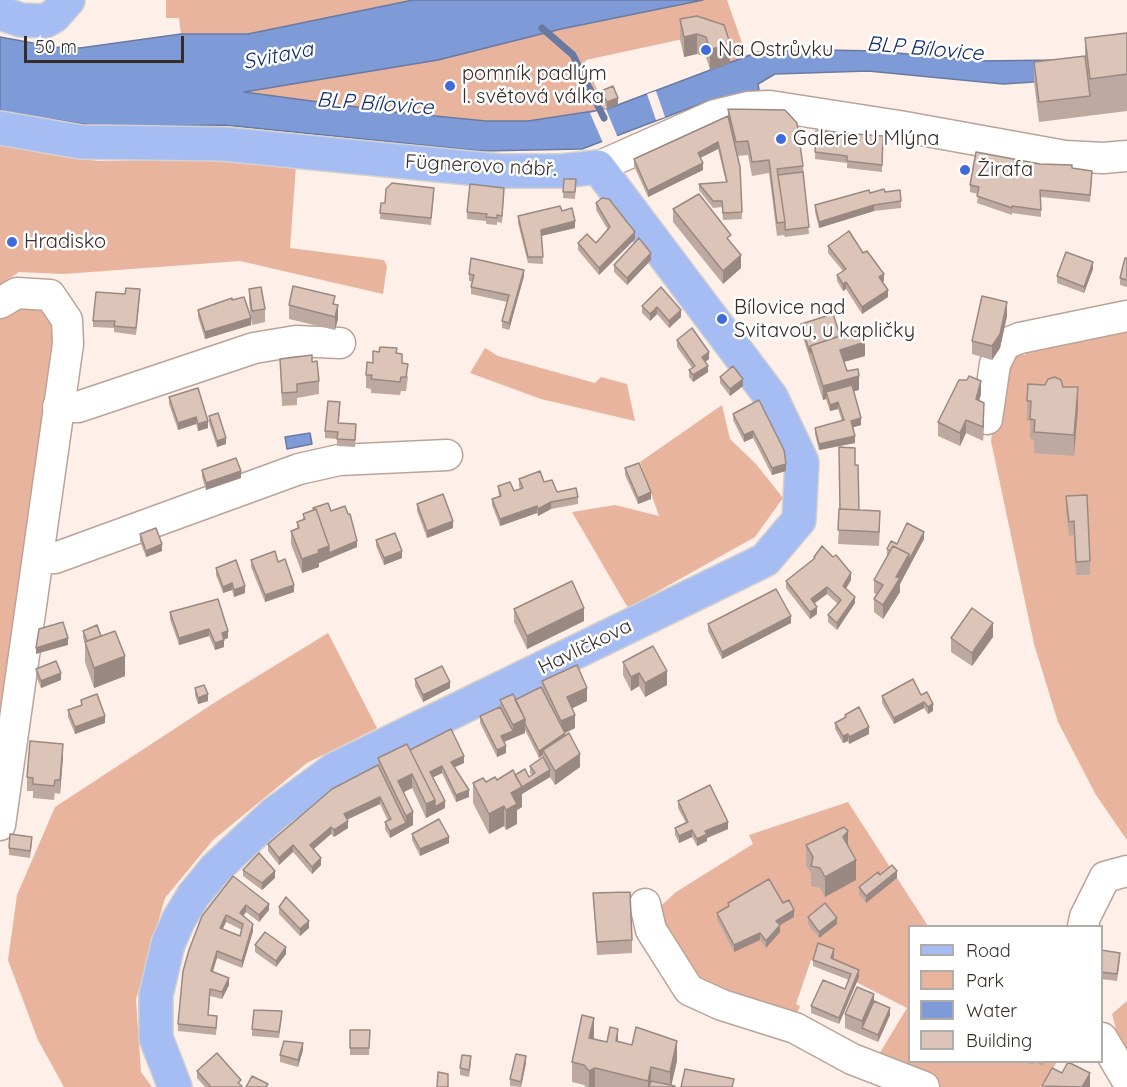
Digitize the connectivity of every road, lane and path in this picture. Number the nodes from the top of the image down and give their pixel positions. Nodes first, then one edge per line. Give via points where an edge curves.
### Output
1 (37, 0) edge
2 (68, 0) edge
3 (0, 12) edge
4 (0, 128) edge
5 (1127, 156) edge
6 (598, 167) junction
7 (0, 303) edge
8 (1127, 316) edge
9 (340, 343) dead end
10 (58, 407) junction
11 (987, 419) dead end
12 (447, 455) dead end
13 (38, 559) junction
14 (0, 825) edge
15 (1127, 871) edge
16 (645, 904) dead end
17 (1083, 925) edge
18 (1103, 1041) edge
19 (1127, 1080) edge
20 (175, 1087) edge
21 (924, 1087) edge

1 - 3 main road
2 - 3 main road via 45,21 21,20
4 - 6 main road, Fügnerovo nábř. via 81,142 223,144 500,171
5 - 6 street, Fügnerovo nábř. via 1065,156 770,106 716,115
6 - 20 main road, Havlíčkova via 771,398 802,462 799,520 765,560 335,769 241,844 193,896 168,944 156,995 156,1038
7 - 10 street via 17,293 33,292 50,295 59,305 67,320 68,344
8 - 11 street via 1005,344 994,364
9 - 10 street via 296,341 254,348 78,407
10 - 13 street
12 - 13 street via 339,460 298,469 55,558
13 - 14 street
15 - 17 street via 1105,877
16 - 21 street via 651,930 690,990 722,1005 795,1028 852,1059
18 - 19 street

